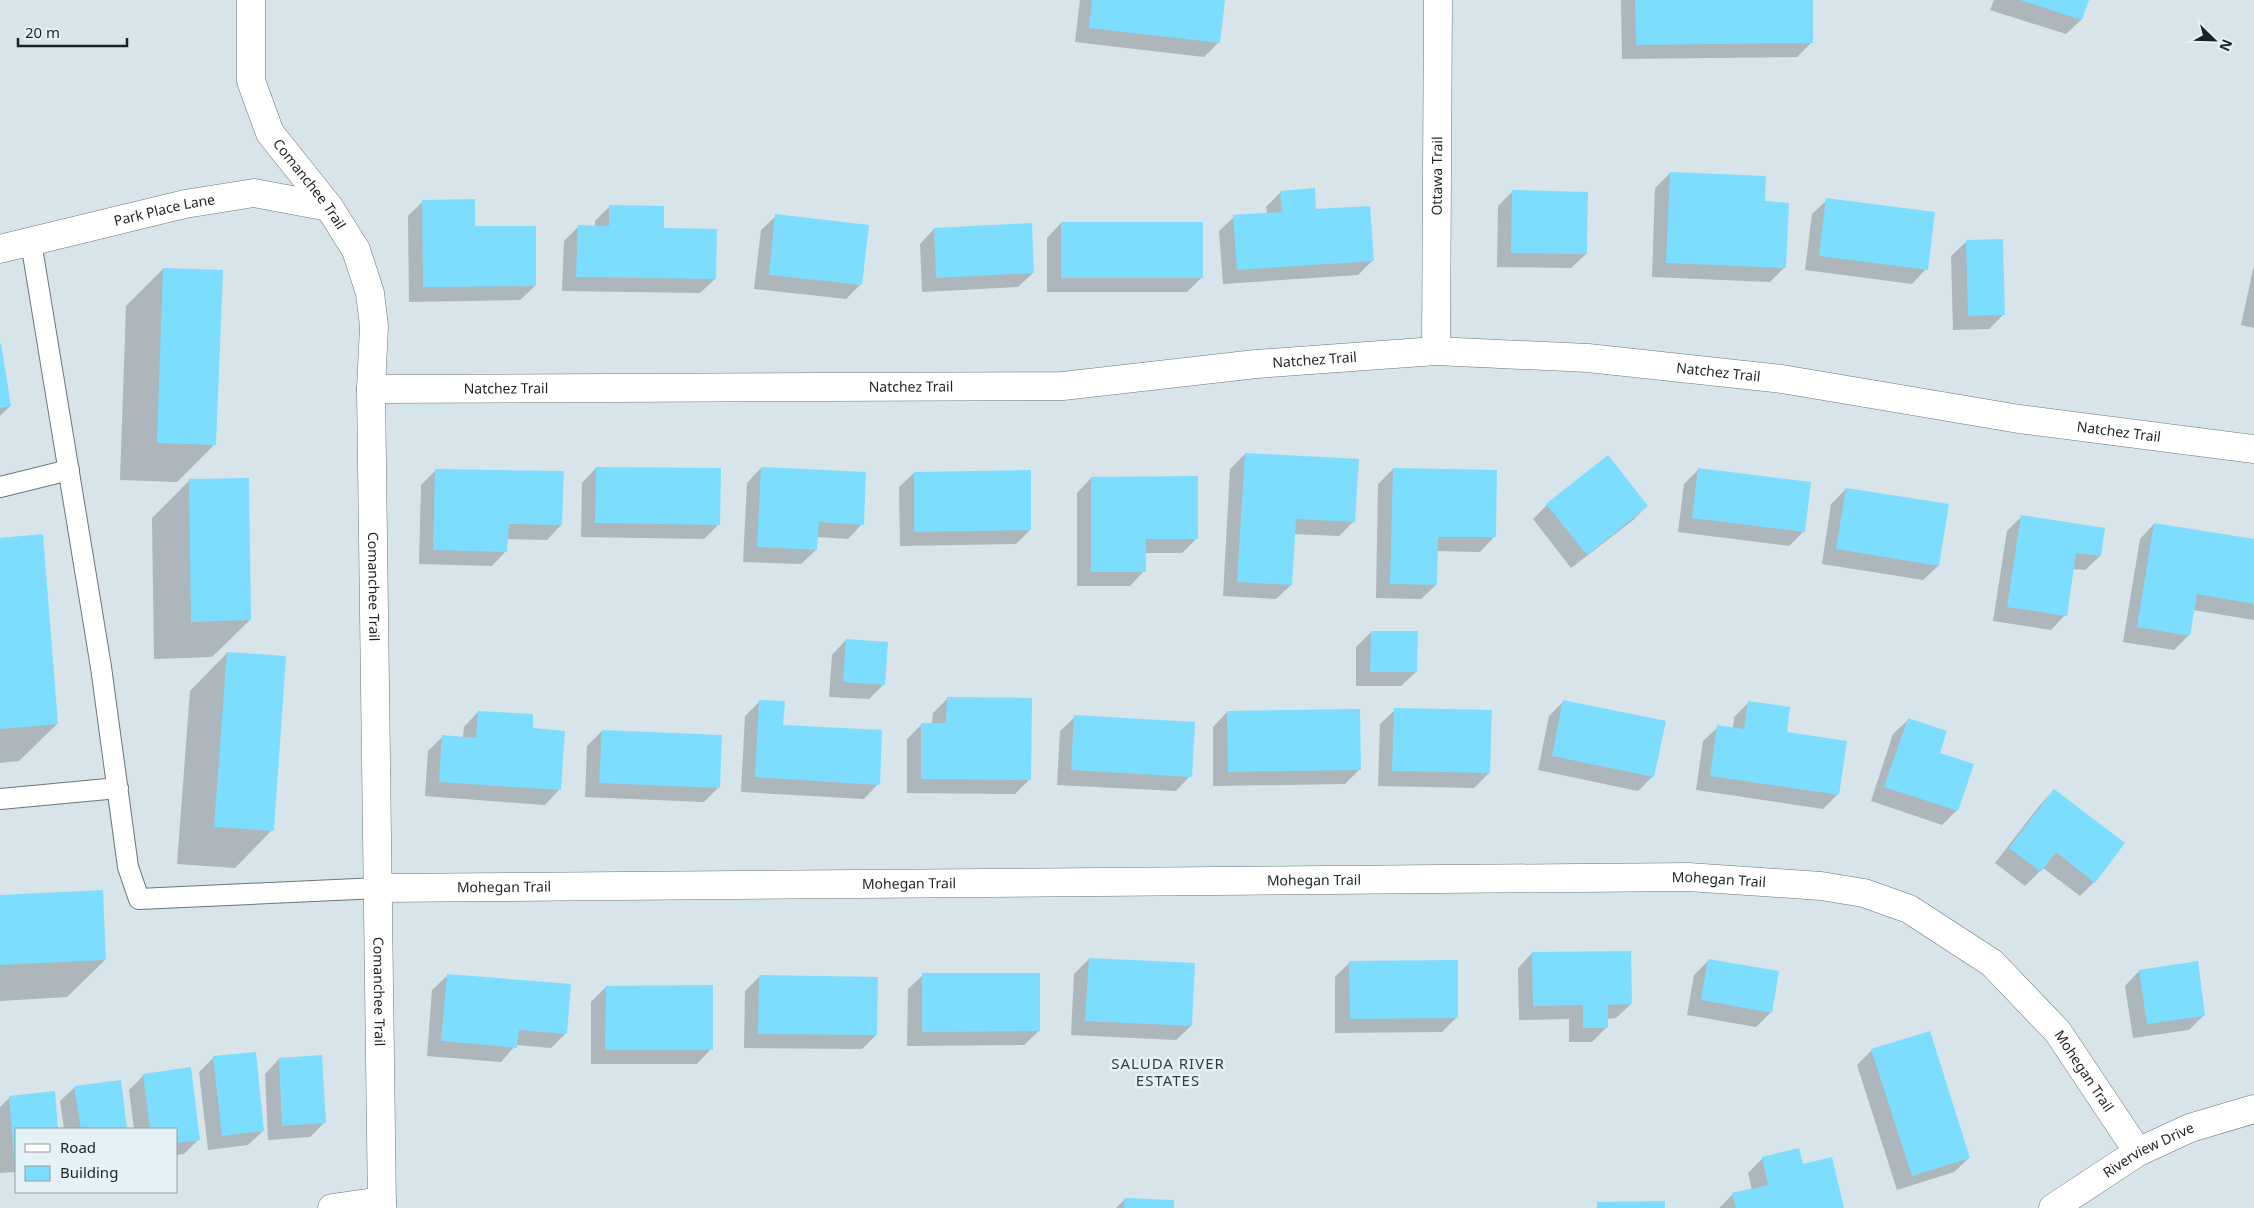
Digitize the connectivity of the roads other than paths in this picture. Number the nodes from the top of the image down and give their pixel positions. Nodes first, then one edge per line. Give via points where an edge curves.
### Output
1 (251, 0) edge
2 (1438, 0) edge
3 (329, 206) junction
4 (31, 242) junction
5 (0, 250) edge
6 (1436, 351) junction
7 (371, 389) junction
8 (2254, 449) edge
9 (69, 470) junction
10 (0, 487) edge
11 (118, 788) junction
12 (0, 799) edge
13 (378, 888) junction
14 (2254, 1109) edge
15 (2138, 1152) junction
16 (382, 1204) edge
17 (332, 1208) edge
18 (2053, 1208) edge

1 - 3 street, Comanchee Trail via 251,80 270,133
2 - 6 street, Ottawa Trail
3 - 4 street, Park Place Lane via 254,193 185,204
3 - 7 street, Comanchee Trail via 356,250 370,293 374,326
4 - 5 street, Park Place Lane
4 - 9 lane
6 - 7 street, Natchez Trail via 1256,364 1063,386
6 - 8 street, Natchez Trail via 1588,358 1782,379 2019,419
7 - 13 street, Comanchee Trail
9 - 10 lane
9 - 11 lane
11 - 12 lane
11 - 13 lane via 128,867 139,899
13 - 15 street, Mohegan Trail via 1678,877 1821,886 1864,893 1909,909 1992,963 2058,1032
13 - 16 street, Comanchee Trail
14 - 15 street, Riverview Drive via 2190,1128
15 - 18 street, Riverview Drive
16 - 17 street

